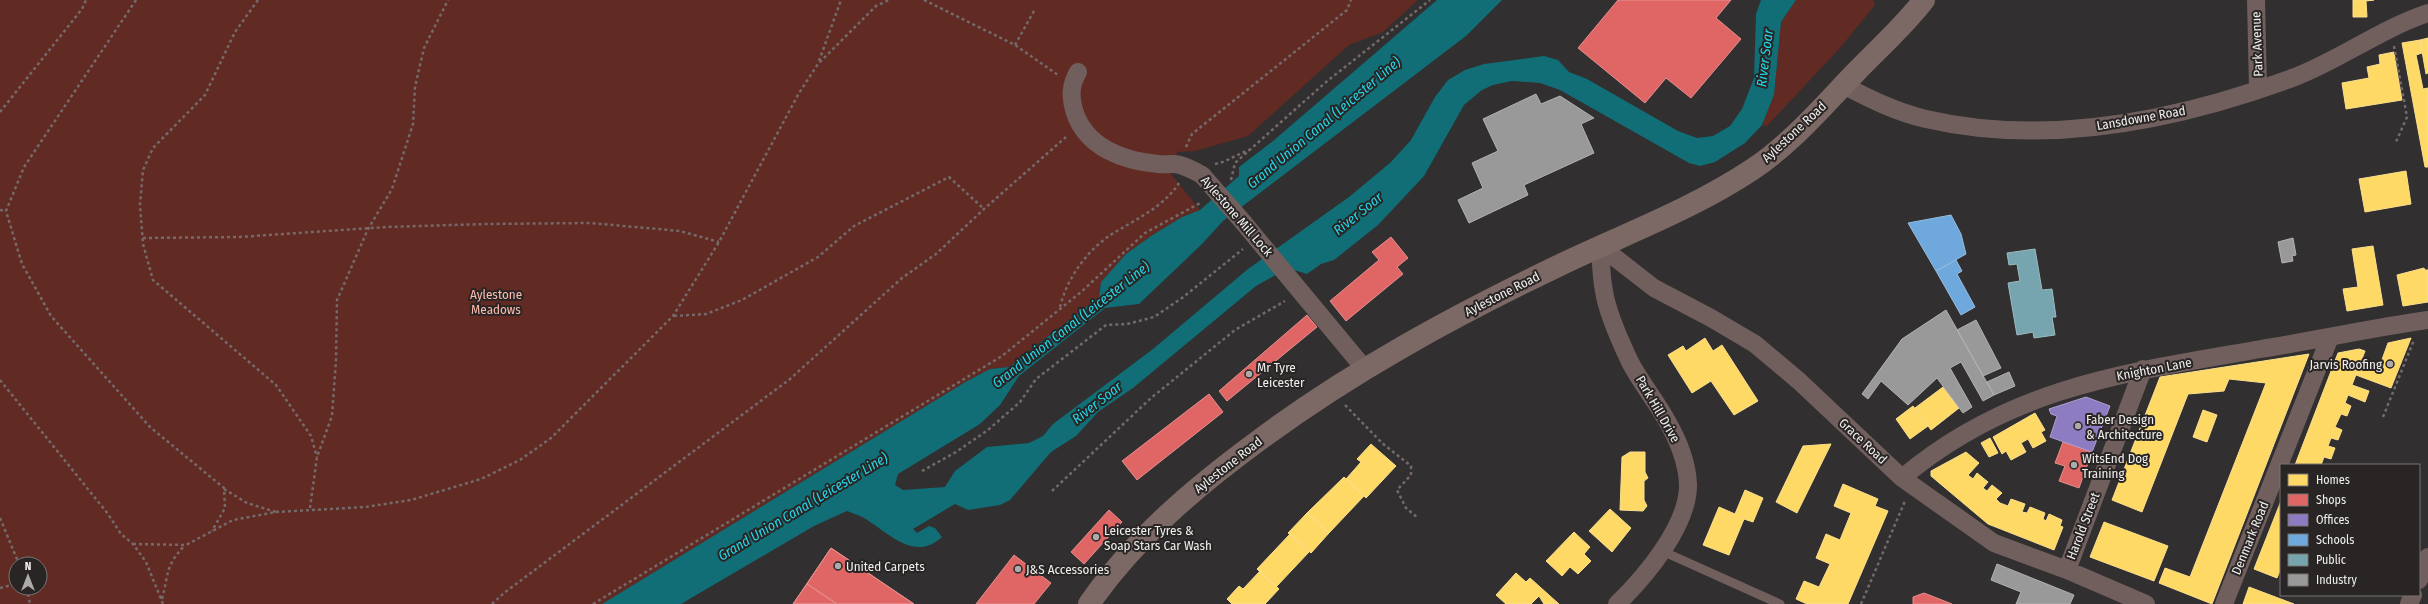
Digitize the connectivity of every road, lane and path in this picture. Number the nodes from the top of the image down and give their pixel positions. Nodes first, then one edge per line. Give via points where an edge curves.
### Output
1 (86, 0) edge
2 (136, 0) edge
3 (258, 0) edge
4 (448, 0) edge
5 (842, 0) edge
6 (889, 0) edge
7 (924, 0) edge
8 (1352, 0) edge
9 (1430, 0) edge
10 (2256, 0) edge
11 (1920, 2) edge
12 (1035, 9) dead end
13 (2428, 13) edge
14 (2390, 28) junction
15 (1015, 46) junction
16 (818, 64) junction
17 (1075, 78) joint
18 (1843, 85) junction
19 (2258, 88) junction
20 (0, 112) edge
21 (1079, 126) junction
22 (2396, 142) dead end
23 (1251, 149) junction
24 (1190, 169) junction
25 (1226, 184) dead end
26 (1208, 197) dead end
27 (984, 208) junction
28 (0, 210) edge
29 (6, 211) junction
30 (368, 229) junction
31 (143, 238) junction
32 (718, 242) junction
33 (1260, 242) junction
34 (1600, 246) junction
35 (1302, 291) junction
36 (1060, 309) junction
37 (673, 316) junction
38 (2425, 321) edge
39 (2330, 337) junction
40 (1364, 368) junction
41 (2143, 369) junction
42 (0, 380) edge
43 (1345, 405) dead end
44 (2383, 417) dead end
45 (317, 457) junction
46 (922, 470) dead end
47 (1909, 482) junction
48 (224, 488) junction
49 (1052, 491) dead end
50 (310, 508) junction
51 (276, 512) junction
52 (0, 518) edge
53 (1418, 518) dead end
54 (212, 531) junction
55 (133, 544) junction
56 (186, 545) junction
57 (1662, 551) junction
58 (16, 556) edge
59 (2428, 557) edge
60 (2067, 570) junction
61 (2420, 577) edge
62 (162, 599) junction
63 (163, 604) edge
64 (492, 604) edge
65 (593, 604) edge
66 (1089, 604) edge
67 (1617, 604) edge
68 (1780, 604) edge
69 (1861, 604) edge
70 (2146, 604) edge
71 (2224, 604) edge

1 - 20 path via 82,9
2 - 29 path via 24,168
3 - 31 path via 235,32 205,95 153,148 143,170 140,205
4 - 30 path via 424,48 415,87 413,124 392,189
5 - 16 path
6 - 16 path via 876,6
7 - 15 path
8 - 24 path via 1347,10 1192,134
9 - 23 path via 1326,82
10 - 19 street, Park Avenue
11 - 18 main road, Aylestone Road
12 - 15 path
13 - 14 street, Lansdowne Road
14 - 19 street, Lansdowne Road via 2295,77
14 - 22 path via 2407,117
15 - 17 path
16 - 32 path via 799,93
17 - 21 street via 1072,103
18 - 19 street, Lansdowne Road via 1884,106 1924,119 1965,127 2019,132 2140,120 2200,107
18 - 34 main road, Aylestone Road via 1794,135 1754,168 1682,209
21 - 24 street via 1098,145 1120,156
21 - 27 path
23 - 24 path via 1224,163
23 - 25 path via 1235,163 1231,180
24 - 33 street, Aylestone Mill Lock, bridge
24 - 36 path via 1155,208 1102,241 1090,253 1070,282
26 - 36 path via 1145,233
27 - 37 path via 949,177 854,226 818,257 742,300 706,314
27 - 64 path via 936,254 902,278 790,379
28 - 29 path
29 - 48 path via 22,264 51,316 150,427
30 - 31 path via 239,237
30 - 32 path via 478,224 590,223 680,231
30 - 45 path via 337,300 332,416
31 - 45 path via 153,280 276,385 311,436
32 - 37 path
33 - 35 street, Aylestone Mill Lock
33 - 46 path via 1154,317 1127,324 1106,325 1036,379 1020,402 988,430 956,452
34 - 40 main road, Aylestone Road via 1479,304
34 - 47 street, Grace Road via 1654,288 1755,344
34 - 57 street, Park Hill Drive via 1604,292 1615,324 1630,362 1667,420 1686,467 1688,485 1684,504
35 - 40 street, Aylestone Mill Lock
35 - 49 path via 1229,334 1150,398
36 - 65 path via 1002,356
37 - 50 path via 551,438 520,460 481,479 411,500 365,507
38 - 39 street, Knighton Lane
38 - 44 path
39 - 41 street, Knighton Lane
39 - 71 street, Denmark Road
40 - 66 main road, Aylestone Road via 1307,405 1215,472 1154,526 1102,584
41 - 47 street, Knighton Lane via 2034,399 1986,421 1927,457
41 - 60 street, Harold Street
42 - 55 path via 108,514 121,534
43 - 53 path via 1382,443 1411,466 1411,475 1397,490 1406,508
45 - 50 path
47 - 60 street, Grace Road via 1994,543
47 - 69 path via 1908,495
48 - 51 path via 247,503
48 - 54 path via 225,508
50 - 51 path
51 - 54 path via 233,520
52 - 58 path
54 - 56 path
55 - 56 path
55 - 62 path via 146,562
56 - 62 path via 172,559 165,576
57 - 67 street, Park Hill Drive
57 - 68 lane
59 - 61 street
60 - 70 street, Grace Road
62 - 63 path

